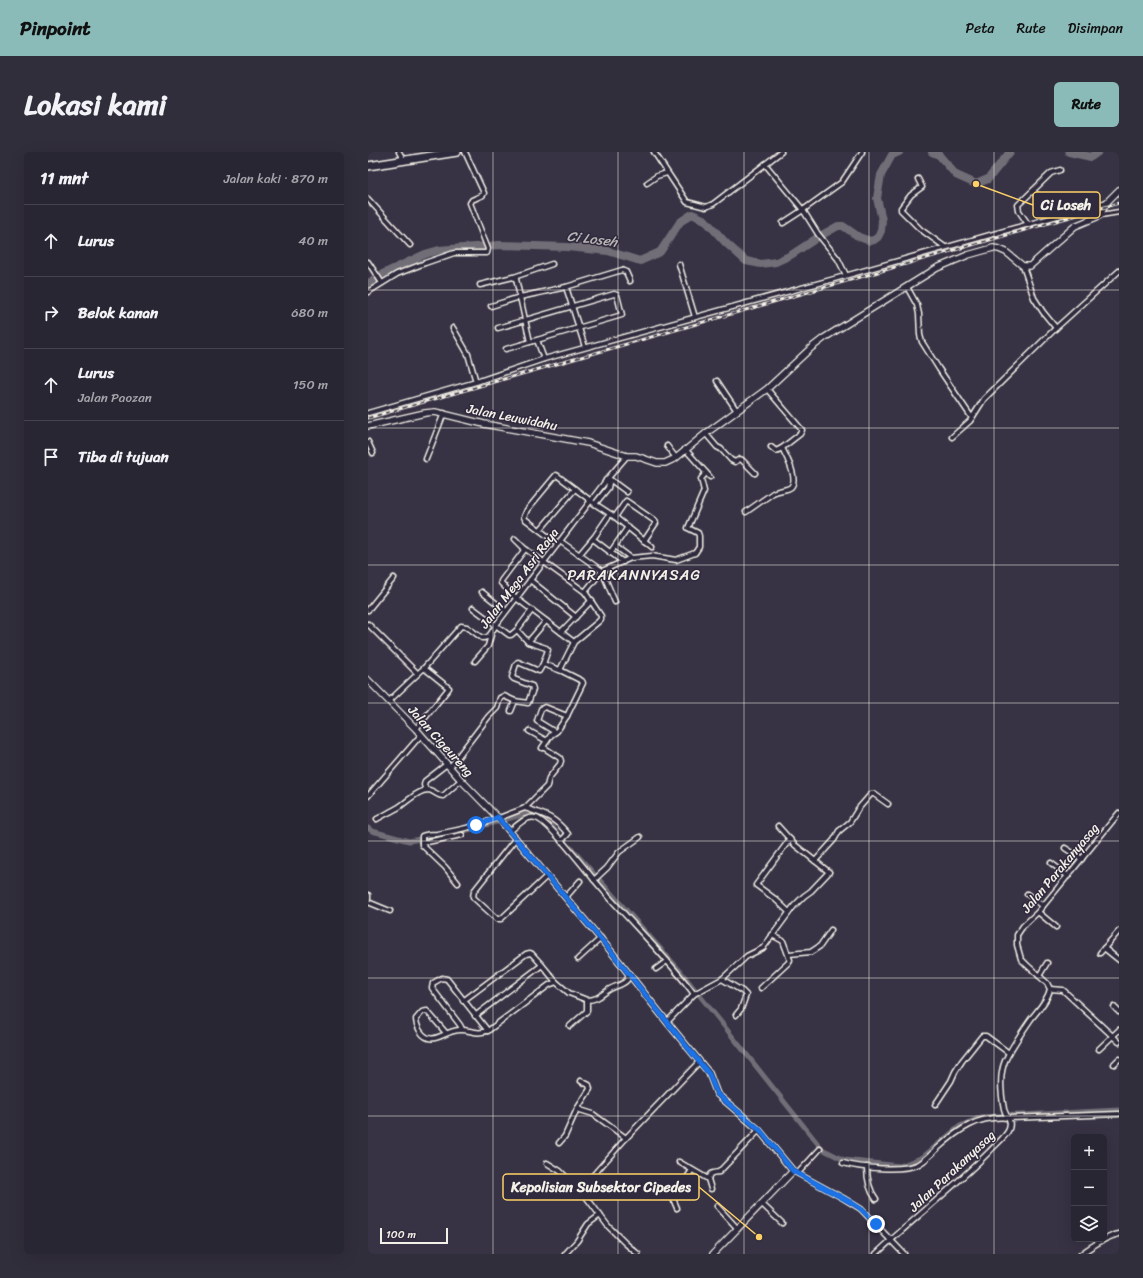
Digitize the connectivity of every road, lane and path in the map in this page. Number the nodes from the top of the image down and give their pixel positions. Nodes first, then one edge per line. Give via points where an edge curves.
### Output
1 (399, 152) edge
2 (457, 152) edge
3 (466, 152) edge
4 (654, 152) edge
5 (781, 152) edge
6 (862, 152) edge
7 (446, 153) edge
8 (404, 160) junction
9 (765, 164) junction
10 (368, 166) edge
11 (1060, 170) dead end
12 (667, 173) junction
13 (918, 179) dead end
14 (647, 183) dead end
15 (1119, 190) edge
16 (1032, 191) junction
17 (368, 199) edge
18 (1108, 202) junction
19 (803, 210) junction
20 (1119, 212) edge
21 (1101, 215) junction
22 (1058, 216) junction
23 (783, 223) dead end
24 (1028, 224) junction
25 (410, 245) dead end
26 (945, 247) junction
27 (368, 262) edge
28 (552, 264) dead end
29 (679, 264) dead end
30 (1023, 266) junction
31 (1119, 271) edge
32 (846, 275) junction
33 (514, 277) junction
34 (630, 281) dead end
35 (382, 284) junction
36 (480, 285) dead end
37 (566, 287) junction
38 (907, 287) junction
39 (368, 292) edge
40 (520, 298) junction
41 (491, 306) dead end
42 (572, 306) junction
43 (696, 317) junction
44 (525, 320) junction
45 (453, 328) dead end
46 (498, 328) dead end
47 (578, 328) junction
48 (1056, 328) junction
49 (538, 340) junction
50 (530, 342) junction
51 (585, 347) junction
52 (506, 349) dead end
53 (544, 358) junction
54 (717, 381) dead end
55 (476, 382) junction
56 (767, 389) junction
57 (737, 411) junction
58 (368, 413) edge
59 (444, 413) junction
60 (972, 418) junction
61 (368, 426) edge
62 (706, 434) junction
63 (952, 438) dead end
64 (368, 442) edge
65 (667, 446) dead end
66 (771, 447) dead end
67 (782, 448) junction
68 (685, 449) junction
69 (373, 453) dead end
70 (627, 456) junction
71 (676, 458) junction
72 (426, 459) dead end
73 (755, 473) dead end
74 (706, 474) junction
75 (710, 477) dead end
76 (607, 479) junction
77 (575, 489) junction
78 (626, 492) dead end
79 (593, 503) junction
80 (746, 512) dead end
81 (610, 514) junction
82 (615, 517) junction
83 (628, 527) junction
84 (540, 530) junction
85 (515, 539) dead end
86 (592, 539) junction
87 (644, 541) junction
88 (559, 542) junction
89 (615, 546) junction
90 (652, 547) dead end
91 (525, 550) junction
92 (610, 552) junction
93 (579, 555) junction
94 (631, 558) junction
95 (544, 562) junction
96 (623, 562) junction
97 (602, 571) junction
98 (394, 578) dead end
99 (530, 580) junction
100 (482, 592) dead end
101 (585, 592) junction
102 (516, 598) junction
103 (592, 600) junction
104 (615, 602) dead end
105 (473, 608) dead end
106 (368, 610) edge
107 (532, 610) junction
108 (506, 611) junction
109 (576, 617) junction
110 (546, 621) junction
111 (368, 624) edge
112 (496, 625) junction
113 (517, 630) junction
114 (561, 632) junction
115 (491, 635) junction
116 (528, 642) junction
117 (574, 642) junction
118 (475, 661) dead end
119 (543, 664) junction
120 (424, 668) junction
121 (560, 670) junction
122 (417, 673) junction
123 (368, 680) edge
124 (389, 701) junction
125 (515, 701) junction
126 (511, 711) dead end
127 (567, 716) junction
128 (416, 729) junction
129 (529, 730) dead end
130 (555, 732) junction
131 (421, 735) junction
132 (547, 741) junction
133 (449, 766) junction
134 (460, 780) junction
135 (426, 790) junction
136 (368, 796) edge
137 (888, 804) dead end
138 (526, 808) junction
139 (1119, 813) edge
140 (377, 818) dead end
141 (500, 820) junction
142 (778, 826) dead end
143 (510, 831) junction
144 (462, 835) dead end
145 (640, 837) dead end
146 (516, 838) junction
147 (790, 839) junction
148 (562, 840) junction
149 (422, 841) junction
150 (1065, 848) dead end
151 (1082, 859) junction
152 (815, 861) junction
153 (1051, 863) dead end
154 (547, 876) junction
155 (1068, 876) junction
156 (595, 879) junction
157 (580, 881) dead end
158 (458, 883) dead end
159 (1027, 894) dead end
160 (368, 895) edge
161 (566, 897) junction
162 (368, 901) edge
163 (1042, 906) junction
164 (390, 911) dead end
165 (789, 912) junction
166 (1038, 912) junction
167 (1056, 926) dead end
168 (831, 930) dead end
169 (1119, 931) edge
170 (772, 935) junction
171 (601, 938) junction
172 (1104, 948) junction
173 (1100, 953) dead end
174 (789, 954) junction
175 (578, 959) dead end
176 (1119, 960) edge
177 (667, 961) junction
178 (1047, 963) dead end
179 (542, 965) junction
180 (656, 969) dead end
181 (629, 974) junction
182 (1039, 976) junction
183 (722, 979) junction
184 (556, 982) junction
185 (761, 988) dead end
186 (1050, 989) junction
187 (697, 993) junction
188 (587, 1000) junction
189 (463, 1001) junction
190 (1114, 1007) dead end
191 (1119, 1012) edge
192 (736, 1015) dead end
193 (475, 1016) junction
194 (667, 1022) junction
195 (570, 1026) dead end
196 (462, 1030) junction
197 (1119, 1030) edge
198 (488, 1031) junction
199 (446, 1033) junction
200 (1112, 1036) junction
201 (1119, 1042) edge
202 (1099, 1049) dead end
203 (1009, 1053) junction
204 (1119, 1059) edge
205 (699, 1062) junction
206 (1114, 1064) dead end
207 (581, 1081) dead end
208 (935, 1105) dead end
209 (577, 1109) junction
210 (1119, 1114) edge
211 (1008, 1117) junction
212 (760, 1130) junction
213 (626, 1138) junction
214 (559, 1143) dead end
215 (820, 1149) dead end
216 (679, 1162) dead end
217 (547, 1163) dead end
218 (843, 1163) dead end
219 (867, 1167) junction
220 (692, 1170) junction
221 (796, 1172) junction
222 (708, 1179) junction
223 (711, 1189) dead end
224 (583, 1191) junction
225 (876, 1199) dead end
226 (762, 1204) junction
227 (717, 1206) dead end
228 (677, 1208) dead end
229 (600, 1215) junction
230 (782, 1223) dead end
231 (738, 1229) junction
232 (1119, 1234) edge
233 (891, 1240) junction
234 (633, 1250) junction
235 (565, 1254) edge
236 (629, 1254) edge
237 (638, 1254) edge
238 (713, 1254) edge
239 (876, 1254) edge
240 (904, 1254) edge
241 (1081, 1254) edge

1 - 8 street
2 - 7 highway
3 - 35 street via 484,193 470,202 488,250 486,254 454,253 397,274
4 - 12 street
5 - 9 street
6 - 19 street via 844,180
7 - 8 highway
8 - 10 highway
9 - 12 street via 706,207 687,202
9 - 19 street
11 - 16 street via 1051,172
12 - 14 street
13 - 26 street via 922,187 911,195 901,210 920,229
15 - 18 street
16 - 22 street
16 - 24 street via 1018,205
17 - 25 street
18 - 21 street
18 - 22 street
19 - 23 street
19 - 32 street via 838,259
20 - 21 street
21 - 30 street via 1075,226 1030,266
22 - 24 street
24 - 26 street
26 - 32 street
27 - 35 street
28 - 33 street
29 - 43 street
30 - 38 street via 1006,252 993,248 937,268
30 - 48 street via 1034,298
31 - 48 street
32 - 43 street
33 - 36 street
33 - 40 street
34 - 37 street via 626,272 622,270
35 - 39 street
37 - 40 street
37 - 42 street
38 - 56 street via 824,338
38 - 60 street via 917,305 922,342
40 - 41 street
40 - 44 street
42 - 44 street
42 - 47 street
42 - 47 street via 617,295 622,315
43 - 51 street
44 - 46 street
44 - 50 street
45 - 55 street via 468,354
47 - 49 street
47 - 51 street
48 - 60 street via 984,398
49 - 50 street
49 - 53 street
50 - 52 street
51 - 53 street
53 - 55 street
54 - 57 street
55 - 58 street
56 - 57 street
56 - 67 street via 802,428 802,432
57 - 62 street
59 - 61 street, Jalan Leuwidahu via 425,413
59 - 70 street, Jalan Leuwidahu via 484,424 588,443
59 - 72 street
60 - 63 street
62 - 68 street
62 - 73 street via 731,460 742,460
64 - 69 street
65 - 71 street
66 - 67 street via 776,451
67 - 80 street via 794,478 792,486 773,492
68 - 71 street
68 - 74 street
70 - 71 street, Jalan Leuwidahu via 636,456 660,464
70 - 76 street, Jalan Mega Asri Raya
74 - 75 street
74 - 94 street via 701,479 704,491 688,528 699,536 696,553 676,560 652,556
76 - 78 street
76 - 79 street, Jalan Mega Asri Raya
77 - 79 street
77 - 84 street
77 - 84 street via 555,476 525,514 525,519
79 - 81 street
79 - 88 street, Jalan Mega Asri Raya
81 - 82 street
81 - 86 street
82 - 83 street
82 - 87 street via 626,501 655,521
83 - 87 street
83 - 89 street
84 - 88 street
85 - 91 street
86 - 92 street
86 - 93 street
87 - 90 street
88 - 93 street
88 - 95 street, Jalan Mega Asri Raya
89 - 92 street
89 - 94 street
91 - 95 street
91 - 102 street via 501,581
92 - 96 street
93 - 97 street
94 - 96 street
95 - 99 street, Jalan Mega Asri Raya
95 - 101 street
96 - 97 street
97 - 101 street
97 - 104 street
98 - 106 street
99 - 102 street, Jalan Mega Asri Raya
99 - 109 street
100 - 108 street
101 - 103 street
102 - 107 street
102 - 108 street, Jalan Mega Asri Raya
103 - 109 street
103 - 117 street via 600,612 601,619
105 - 112 street
107 - 110 street
107 - 113 street
108 - 112 street, Jalan Mega Asri Raya
109 - 114 street
110 - 114 street
110 - 116 street
111 - 122 street
112 - 113 street via 510,635
112 - 115 street, Jalan Mega Asri Raya
113 - 116 street
114 - 117 street
115 - 118 street via 488,646
115 - 120 street, Jalan Mega Asri Raya via 482,638 467,627 461,626
116 - 119 street via 547,649
117 - 121 street
119 - 121 street
119 - 125 street via 538,671 516,663 512,677 534,689 528,703
120 - 122 street, Jalan Mega Asri Raya
120 - 128 street via 449,688
121 - 127 street via 584,683
122 - 124 street, Jalan Mega Asri Raya
123 - 124 street, Jalan Cigeureng
124 - 128 street, Jalan Cigeureng
125 - 126 street
125 - 133 street via 504,696 500,698 497,708
127 - 130 street
127 - 130 street via 545,707 542,709 537,721
128 - 131 street, Jalan Cigeureng
129 - 132 street
130 - 132 street
131 - 133 street, Jalan Cigeureng
131 - 136 street
132 - 138 street via 542,748 561,761 549,778 547,786
133 - 134 street, Jalan Cigeureng
133 - 135 street via 425,782
134 - 135 street via 443,796
134 - 141 street, Jalan Cigeureng
135 - 140 street
137 - 152 street via 872,794
138 - 141 street
138 - 148 street via 549,816 559,824 568,834
139 - 151 street, Jalan Parakanyasag
141 - 143 street, Jalan Cigeureng
141 - 149 street via 424,835
142 - 147 street
143 - 146 street, Jalan Cigeureng
143 - 148 street via 533,817 542,821
144 - 149 street
145 - 156 street via 619,852
146 - 154 street, Jalan Cigeureng
146 - 154 street via 474,891 473,897 497,919 501,919
147 - 152 street
147 - 165 street via 756,885
148 - 156 street
149 - 158 street via 424,847
150 - 151 street
151 - 155 street, Jalan Parakanyasag
152 - 165 street via 829,872
153 - 155 street
154 - 161 street, Jalan Cigeureng
155 - 163 street, Jalan Parakanyasag
156 - 177 street
157 - 161 street
159 - 163 street
160 - 162 street
161 - 171 street, Jalan Cigeureng
162 - 164 street
163 - 166 street, Jalan Parakanyasag
165 - 170 street
166 - 167 street
166 - 182 street, Jalan Parakanyasag via 1023,926 1016,938 1022,959
168 - 174 street via 820,946 811,952
169 - 172 street
170 - 174 street via 783,941
170 - 183 street via 763,948 747,956
171 - 175 street
171 - 181 street, Jalan Cigeureng
172 - 173 street
172 - 176 street
174 - 185 street via 788,963
177 - 180 street
177 - 187 street
178 - 182 street
179 - 184 street
179 - 189 street via 532,954 526,954
179 - 193 street
181 - 188 street via 627,980 600,997
181 - 194 street, Jalan Cigeureng
182 - 186 street, Jalan Parakanyasag
183 - 187 street
183 - 192 street via 746,995
184 - 188 street via 569,993
184 - 198 street
186 - 200 street via 1063,990
186 - 203 street via 1048,996
187 - 194 street
188 - 195 street via 587,1011
189 - 193 street
189 - 196 street via 446,978 432,984 432,988
190 - 191 street
193 - 198 street
194 - 205 street, Jalan Cigeureng
196 - 198 street via 479,1033
196 - 199 street
197 - 200 street
199 - 199 street via 435,1038 425,1037 416,1020 422,1012 427,1011
200 - 201 street
200 - 202 street
203 - 208 street via 986,1036 982,1036 962,1061
203 - 211 street via 1002,1074 1002,1098 1004,1111
204 - 206 street
205 - 212 street, Jalan Cigeureng via 709,1074 717,1094
205 - 213 street
207 - 209 street via 590,1089
209 - 213 street via 593,1114
209 - 214 street via 567,1133
210 - 211 street
211 - 219 street via 991,1118 972,1124 950,1138 922,1162 911,1167
211 - 233 street, Jalan Parakanyasag via 1009,1130 999,1142
212 - 221 street, Jalan Cigeureng
212 - 222 street via 719,1172 709,1174
213 - 224 street via 588,1181
215 - 221 street
216 - 220 street
217 - 224 street
218 - 219 street
219 - 225 street via 870,1190
220 - 222 street
220 - 228 street via 674,1197
221 - 226 street
221 - 233 street via 861,1209
222 - 223 street
224 - 229 street
226 - 230 street
226 - 231 street
227 - 231 street
229 - 234 street
229 - 235 street via 588,1224
231 - 238 street
232 - 241 street
233 - 239 street, Jalan Parakanyasag
233 - 240 street
234 - 236 street
234 - 237 street

